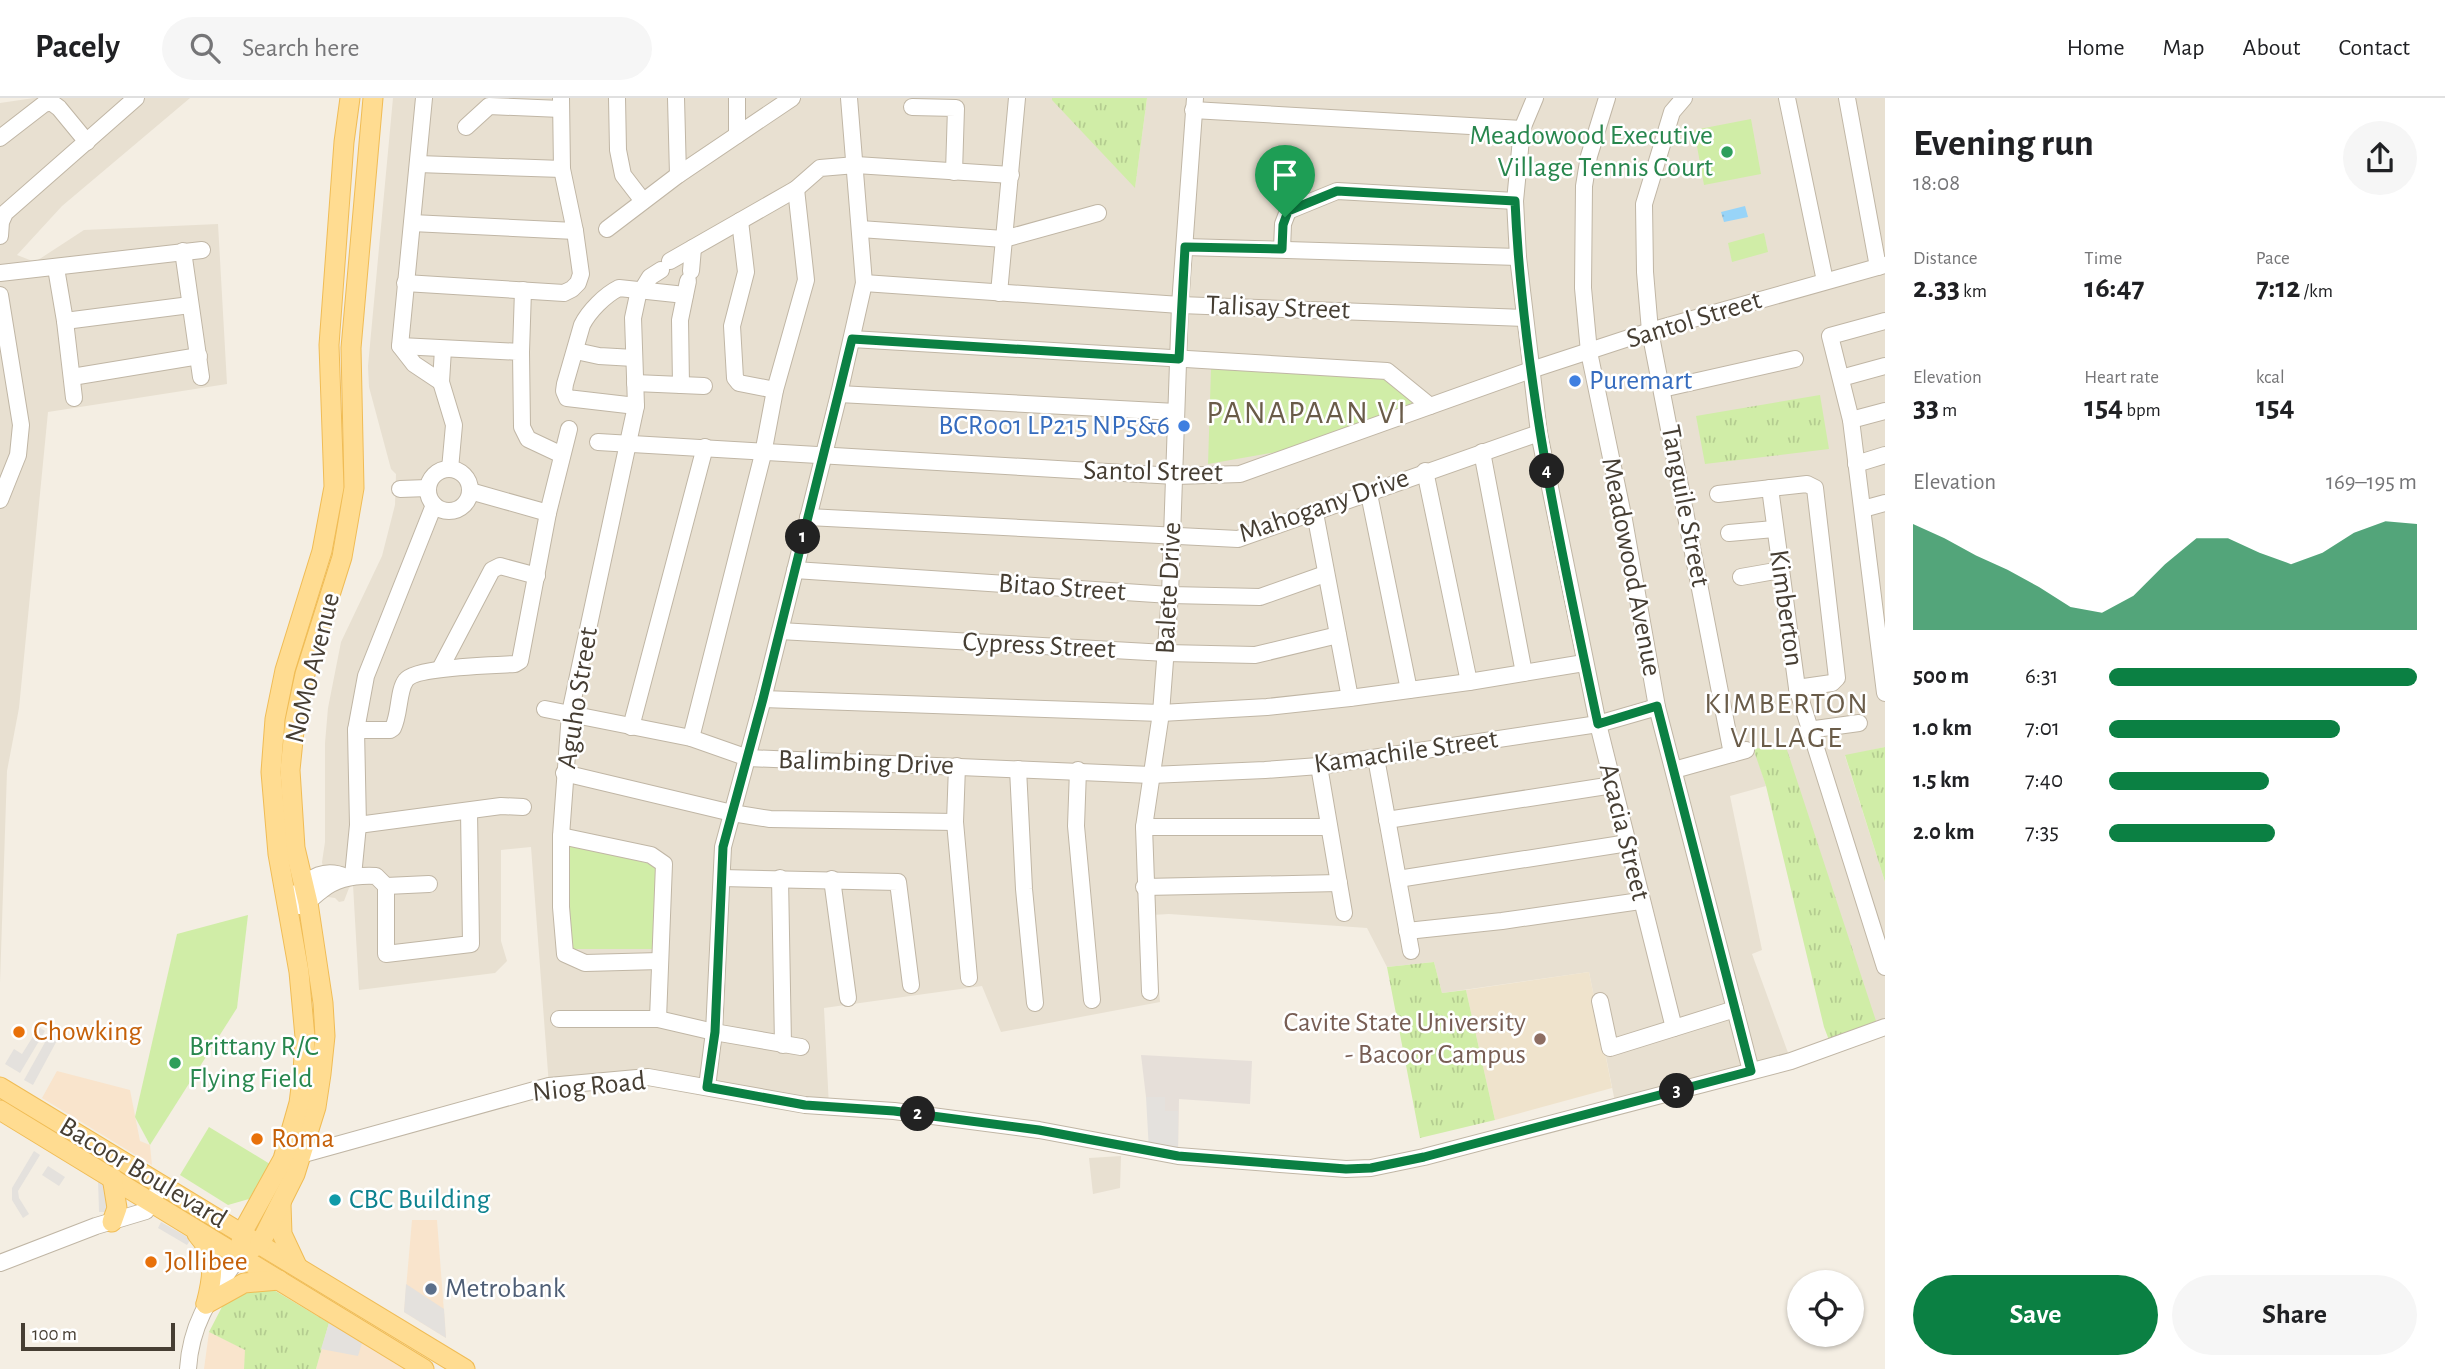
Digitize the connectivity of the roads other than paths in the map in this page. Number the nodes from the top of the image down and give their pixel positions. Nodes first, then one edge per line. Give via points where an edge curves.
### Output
1 (136, 98) edge
2 (350, 98) edge
3 (373, 98) edge
4 (424, 98) edge
5 (617, 98) edge
6 (676, 98) edge
7 (737, 98) edge
8 (791, 98) edge
9 (849, 98) edge
10 (1017, 98) edge
11 (1535, 98) edge
12 (1607, 98) edge
13 (1684, 98) edge
14 (1787, 98) edge
15 (1847, 98) edge
16 (490, 102) edge
17 (561, 104) edge
18 (1194, 104) edge
19 (912, 107) dead end
20 (466, 127) dead end
21 (1522, 129) junction
22 (737, 135) junction
23 (0, 138) edge
24 (87, 142) junction
25 (418, 164) junction
26 (856, 166) junction
27 (562, 169) junction
28 (954, 172) junction
29 (678, 175) junction
30 (1012, 175) junction
31 (796, 189) junction
32 (643, 201) junction
33 (1515, 201) junction
34 (1098, 213) dead end
35 (740, 221) junction
36 (412, 223) junction
37 (607, 229) dead end
38 (860, 229) junction
39 (575, 231) junction
40 (0, 236) edge
41 (1004, 239) junction
42 (1185, 247) junction
43 (693, 248) junction
44 (1282, 249) junction
45 (202, 250) dead end
46 (183, 251) junction
47 (1518, 257) junction
48 (1882, 266) edge
49 (56, 268) junction
50 (0, 273) edge
51 (1825, 281) junction
52 (688, 282) junction
53 (405, 283) junction
54 (864, 283) junction
55 (523, 290) junction
56 (640, 290) junction
57 (999, 293) junction
58 (0, 295) edge
59 (190, 305) junction
60 (1180, 305) junction
61 (1525, 317) junction
62 (65, 321) junction
63 (1885, 321) edge
64 (1650, 331) junction
65 (852, 339) junction
66 (400, 346) junction
67 (443, 349) junction
68 (576, 351) junction
69 (521, 352) junction
70 (1589, 352) junction
71 (199, 356) junction
72 (634, 358) junction
73 (1179, 359) junction
74 (1794, 359) dead end
75 (1885, 366) edge
76 (1531, 370) junction
77 (72, 377) junction
78 (201, 377) dead end
79 (1841, 379) junction
80 (441, 382) junction
81 (635, 383) junction
82 (681, 385) junction
83 (704, 386) dead end
84 (1662, 389) junction
85 (775, 390) junction
86 (839, 394) junction
87 (74, 398) dead end
88 (636, 406) junction
89 (1430, 406) junction
90 (1885, 411) edge
91 (1176, 412) junction
92 (1851, 420) junction
93 (569, 429) dead end
94 (1539, 433) junction
95 (598, 442) dead end
96 (629, 445) junction
97 (705, 447) junction
98 (1482, 452) junction
99 (763, 454) junction
100 (562, 455) junction
101 (1885, 455) edge
102 (822, 456) junction
103 (1856, 464) junction
104 (450, 469) junction
105 (1425, 471) junction
106 (1175, 476) junction
107 (334, 486) junction
108 (354, 488) junction
109 (428, 488) junction
110 (1770, 488) junction
111 (400, 489) dead end
112 (470, 491) junction
113 (1369, 494) junction
114 (1718, 494) dead end
115 (0, 500) edge
116 (1885, 503) edge
117 (435, 505) junction
118 (1863, 509) junction
119 (548, 513) junction
120 (1315, 513) junction
121 (808, 517) junction
122 (1774, 529) junction
123 (1729, 533) dead end
124 (1173, 536) junction
125 (1885, 546) edge
126 (1868, 550) junction
127 (795, 570) junction
128 (1781, 570) junction
129 (1325, 574) junction
130 (537, 576) junction
131 (1741, 577) dead end
132 (1879, 592) edge
133 (1170, 595) junction
134 (780, 631) junction
135 (1338, 635) junction
136 (1882, 636) edge
137 (1166, 653) junction
138 (1584, 663) junction
139 (440, 669) junction
140 (1524, 673) junction
141 (1469, 682) junction
142 (1884, 684) edge
143 (1797, 688) junction
144 (1409, 690) junction
145 (1350, 698) junction
146 (763, 699) junction
147 (1657, 706) junction
148 (545, 709) dead end
149 (570, 713) junction
150 (1161, 713) junction
151 (1859, 723) dead end
152 (1598, 724) junction
153 (631, 727) junction
154 (356, 730) junction
155 (1808, 730) junction
156 (691, 738) junction
157 (748, 758) junction
158 (1376, 758) junction
159 (957, 766) junction
160 (1319, 766) junction
161 (1018, 769) junction
162 (1078, 770) junction
163 (1674, 770) junction
164 (564, 773) junction
165 (1151, 775) junction
166 (1613, 785) junction
167 (523, 807) dead end
168 (469, 811) junction
169 (732, 813) junction
170 (1387, 820) junction
171 (955, 822) junction
172 (358, 825) junction
173 (1144, 827) junction
174 (1329, 827) junction
175 (561, 835) junction
176 (1628, 843) junction
177 (349, 876) junction
178 (722, 878) junction
179 (780, 878) junction
180 (832, 879) junction
181 (1398, 879) junction
182 (1339, 883) junction
183 (429, 884) dead end
184 (386, 886) junction
185 (1144, 887) junction
186 (311, 889) junction
187 (1640, 901) junction
188 (287, 909) junction
189 (1344, 913) dead end
190 (1407, 932) junction
191 (1411, 951) dead end
192 (660, 961) junction
193 (1885, 967) edge
194 (969, 978) dead end
195 (911, 985) dead end
196 (1150, 992) dead end
197 (848, 998) dead end
198 (1092, 1000) dead end
199 (1600, 1001) dead end
200 (1035, 1003) dead end
201 (1735, 1009) junction
202 (559, 1019) dead end
203 (658, 1020) junction
204 (1885, 1027) edge
205 (1674, 1028) junction
206 (715, 1032) junction
207 (783, 1045) junction
208 (801, 1047) dead end
209 (1751, 1071) junction
210 (0, 1087) edge
211 (707, 1087) junction
212 (0, 1110) edge
213 (303, 1154) junction
214 (283, 1160) junction
215 (112, 1177) junction
216 (162, 1184) junction
217 (271, 1200) junction
218 (151, 1201) junction
219 (213, 1215) junction
220 (112, 1222) junction
221 (189, 1226) junction
222 (242, 1233) junction
223 (260, 1244) junction
224 (240, 1255) junction
225 (0, 1263) edge
226 (297, 1266) junction
227 (278, 1280) junction
228 (206, 1304) junction
229 (188, 1369) edge
230 (424, 1369) edge
231 (465, 1369) edge

1 - 24 street
2 - 107 main road, NoMo Avenue via 329,345
3 - 108 main road, NoMo Avenue via 351,348
4 - 25 street
5 - 32 street via 623,175
6 - 29 street
7 - 22 street
8 - 22 street
9 - 26 street
10 - 30 street
11 - 21 street, Acacia Street
12 - 70 street, Meadowood Avenue via 1584,186 1583,288
13 - 64 street, Tanguile Street via 1672,112 1644,204
14 - 51 street
15 - 48 street
16 - 17 street
16 - 20 street
17 - 27 street
18 - 21 street
18 - 42 street, Balete Drive
19 - 28 street via 956,108
21 - 33 street, Acacia Street
22 - 29 street
23 - 24 street via 51,102
24 - 40 street via 5,213
25 - 27 street
25 - 36 street
26 - 28 street
26 - 31 street via 820,168
26 - 38 street
27 - 39 street
28 - 30 street
29 - 32 street
30 - 41 street
31 - 35 street
31 - 85 street via 806,280
32 - 37 street
33 - 44 street via 1337,191 1288,211
33 - 47 street, Acacia Street
34 - 41 street
35 - 43 street
35 - 85 street via 746,272 732,326 734,378
36 - 39 street
36 - 53 street
38 - 41 street
38 - 54 street
39 - 55 street via 581,274 578,283 564,293
41 - 57 street
42 - 44 street
42 - 60 street, Balete Drive
43 - 52 street
43 - 56 street via 665,265
44 - 47 street
45 - 46 street
46 - 49 street
46 - 59 street
47 - 61 street, Acacia Street
48 - 51 street, Santol Street
49 - 50 street
49 - 62 street
51 - 64 street, Santol Street
52 - 56 street
52 - 82 street via 680,320
53 - 55 street
53 - 66 street
54 - 57 street, Talisay Street
54 - 65 street
55 - 69 street
56 - 68 street via 611,291 586,317
56 - 72 street, Aguho Street via 633,318
57 - 60 street, Talisay Street
58 - 115 street via 21,425 18,455
59 - 62 street
59 - 71 street
60 - 61 street, Talisay Street
60 - 73 street, Balete Drive
61 - 76 street, Acacia Street
62 - 77 street
63 - 79 street via 1822,334
64 - 70 street, Santol Street
64 - 84 street, Tanguile Street
65 - 73 street
65 - 86 street
66 - 67 street
66 - 80 street via 414,364
67 - 69 street
67 - 80 street
68 - 72 street
68 - 88 street via 565,384 566,398
69 - 100 street via 522,427 532,442
70 - 76 street, Santol Street
70 - 147 street, Meadowood Avenue
71 - 77 street
71 - 78 street
72 - 81 street, Aguho Street
73 - 89 street via 1387,371
73 - 91 street, Balete Drive
74 - 84 street
75 - 79 street
76 - 89 street, Santol Street
76 - 94 street, Acacia Street
77 - 87 street
79 - 92 street
80 - 104 street via 454,425
81 - 82 street
81 - 88 street, Aguho Street
82 - 83 street
84 - 163 street, Tanguile Street via 1739,752
85 - 99 street
86 - 91 street
86 - 102 street
88 - 96 street, Aguho Street
89 - 106 street, Santol Street via 1240,474
90 - 92 street
91 - 106 street, Balete Drive
92 - 103 street
93 - 100 street
94 - 98 street, Mahogany Drive
94 - 138 street, Acacia Street
95 - 96 street, Santol Street
96 - 97 street, Santol Street
96 - 149 street, Aguho Street
97 - 99 street, Santol Street
97 - 153 street
98 - 105 street, Mahogany Drive
98 - 140 street
99 - 102 street, Santol Street
99 - 156 street
100 - 119 street
101 - 103 street
102 - 106 street, Santol Street
102 - 121 street
103 - 118 street
104 - 109 street via 433,477
104 - 112 street via 466,478
105 - 113 street, Mahogany Drive
105 - 141 street
106 - 124 street, Balete Drive
107 - 108 main road
107 - 188 main road, NoMo Avenue via 322,551 275,719 272,810
108 - 186 main road, NoMo Avenue via 342,557 295,721 291,808 295,848
109 - 111 street
109 - 117 street
110 - 114 street
110 - 122 street, Kimberton
110 - 143 street via 1807,484 1816,491 1837,678 1832,683
112 - 117 street via 460,508 447,511
112 - 119 street
113 - 120 street, Mahogany Drive
113 - 144 street
116 - 118 street
117 - 154 street via 366,676
118 - 126 street
119 - 130 street
120 - 124 street, Mahogany Drive via 1237,539
120 - 129 street
121 - 124 street, Mahogany Drive
121 - 127 street
122 - 123 street
122 - 128 street, Kimberton
124 - 133 street, Balete Drive
125 - 126 street
126 - 132 street
127 - 133 street, Bitao Street
127 - 134 street
128 - 131 street
128 - 143 street, Kimberton
129 - 133 street, Bitao Street via 1260,597
129 - 135 street
130 - 139 street via 500,566 492,570
130 - 139 street via 520,661
132 - 136 street
133 - 137 street, Balete Drive
134 - 137 street, Cypress Street
134 - 146 street
135 - 137 street, Cypress Street via 1255,654
135 - 145 street
136 - 142 street
137 - 150 street, Balete Drive
138 - 140 street
138 - 152 street, Acacia Street
139 - 154 street via 408,677 397,721 390,730
140 - 141 street
141 - 144 street
143 - 155 street, Kimberton
144 - 145 street
145 - 150 street
146 - 150 street
146 - 157 street
147 - 152 street, Kamachile Street
147 - 163 street, Meadowood Avenue
148 - 149 street, Balimbing Drive
149 - 153 street, Balimbing Drive
149 - 164 street, Aguho Street
150 - 165 street, Balete Drive
151 - 155 street
152 - 158 street, Kamachile Street
152 - 166 street, Acacia Street
153 - 156 street, Balimbing Drive
154 - 172 street
155 - 193 street, Kimberton
156 - 157 street, Balimbing Drive
157 - 159 street, Balimbing Drive
157 - 169 street
158 - 160 street, Kamachile Street
158 - 170 street
159 - 161 street, Balimbing Drive
159 - 171 street
160 - 165 street, Kamachile Street
160 - 174 street
161 - 162 street, Balimbing Drive
161 - 200 street
162 - 165 street, Balimbing Drive
162 - 198 street via 1076,826
163 - 201 street, Meadowood Avenue
164 - 169 street
164 - 175 street, Aguho Street
165 - 173 street, Balete Drive
166 - 170 street
166 - 176 street, Acacia Street
167 - 168 street
168 - 172 street
168 - 184 street via 471,944 386,954
169 - 171 street via 770,819
169 - 178 street via 723,847
170 - 181 street
171 - 194 street
172 - 177 street
173 - 174 street
173 - 185 street, Balete Drive
174 - 182 street
175 - 192 street via 651,855 664,864
175 - 192 street, Aguho Street via 565,954 584,963
176 - 181 street
176 - 187 street, Acacia Street
177 - 184 street via 376,876
177 - 186 street via 335,872
178 - 179 street
178 - 206 street
179 - 180 street
179 - 207 street
180 - 195 street via 898,882
180 - 197 street
181 - 190 street
182 - 185 street
182 - 189 street
183 - 184 street
185 - 196 street, Balete Drive
186 - 188 street
186 - 213 main road, NoMo Avenue via 325,1036 316,1107
187 - 190 street
187 - 205 street, Acacia Street
188 - 214 main road, NoMo Avenue via 305,1037 299,1102
190 - 191 street
192 - 203 street
199 - 205 street via 1610,1048
201 - 205 street
201 - 209 street, Meadowood Avenue
202 - 203 street
203 - 206 street
204 - 209 street, Niog Road
206 - 207 street
206 - 211 street
207 - 208 street
209 - 211 street, Niog Road via 1424,1157 1346,1169 1178,1156 1039,1130 805,1105
210 - 216 main road, Bacoor Boulevard
211 - 213 street, Niog Road via 648,1077 549,1086
212 - 215 main road, Bacoor Boulevard
213 - 214 street, Niog Road
213 - 217 main road, NoMo Avenue
214 - 217 main road, NoMo Avenue
215 - 218 main road, Bacoor Boulevard
215 - 220 main road via 117,1208
216 - 218 street
216 - 219 main road, Bacoor Boulevard
217 - 219 main road
217 - 222 main road, NoMo Avenue
217 - 223 main road, NoMo Avenue
217 - 226 main road
218 - 220 street via 146,1211
218 - 221 main road, Bacoor Boulevard
219 - 222 main road, Bacoor Boulevard
220 - 225 street
221 - 224 main road, Bacoor Boulevard
221 - 228 main road via 210,1253 213,1277
222 - 223 main road, Bacoor Boulevard
222 - 224 main road, NoMo Avenue
223 - 224 main road, NoMo Avenue
223 - 226 main road, Bacoor Boulevard
224 - 227 main road, Bacoor Boulevard
224 - 228 street, NoMo Avenue
226 - 231 main road, Bacoor Boulevard
227 - 228 main road via 244,1283
227 - 230 main road, Bacoor Boulevard
228 - 229 street, NoMo Avenue via 191,1340

